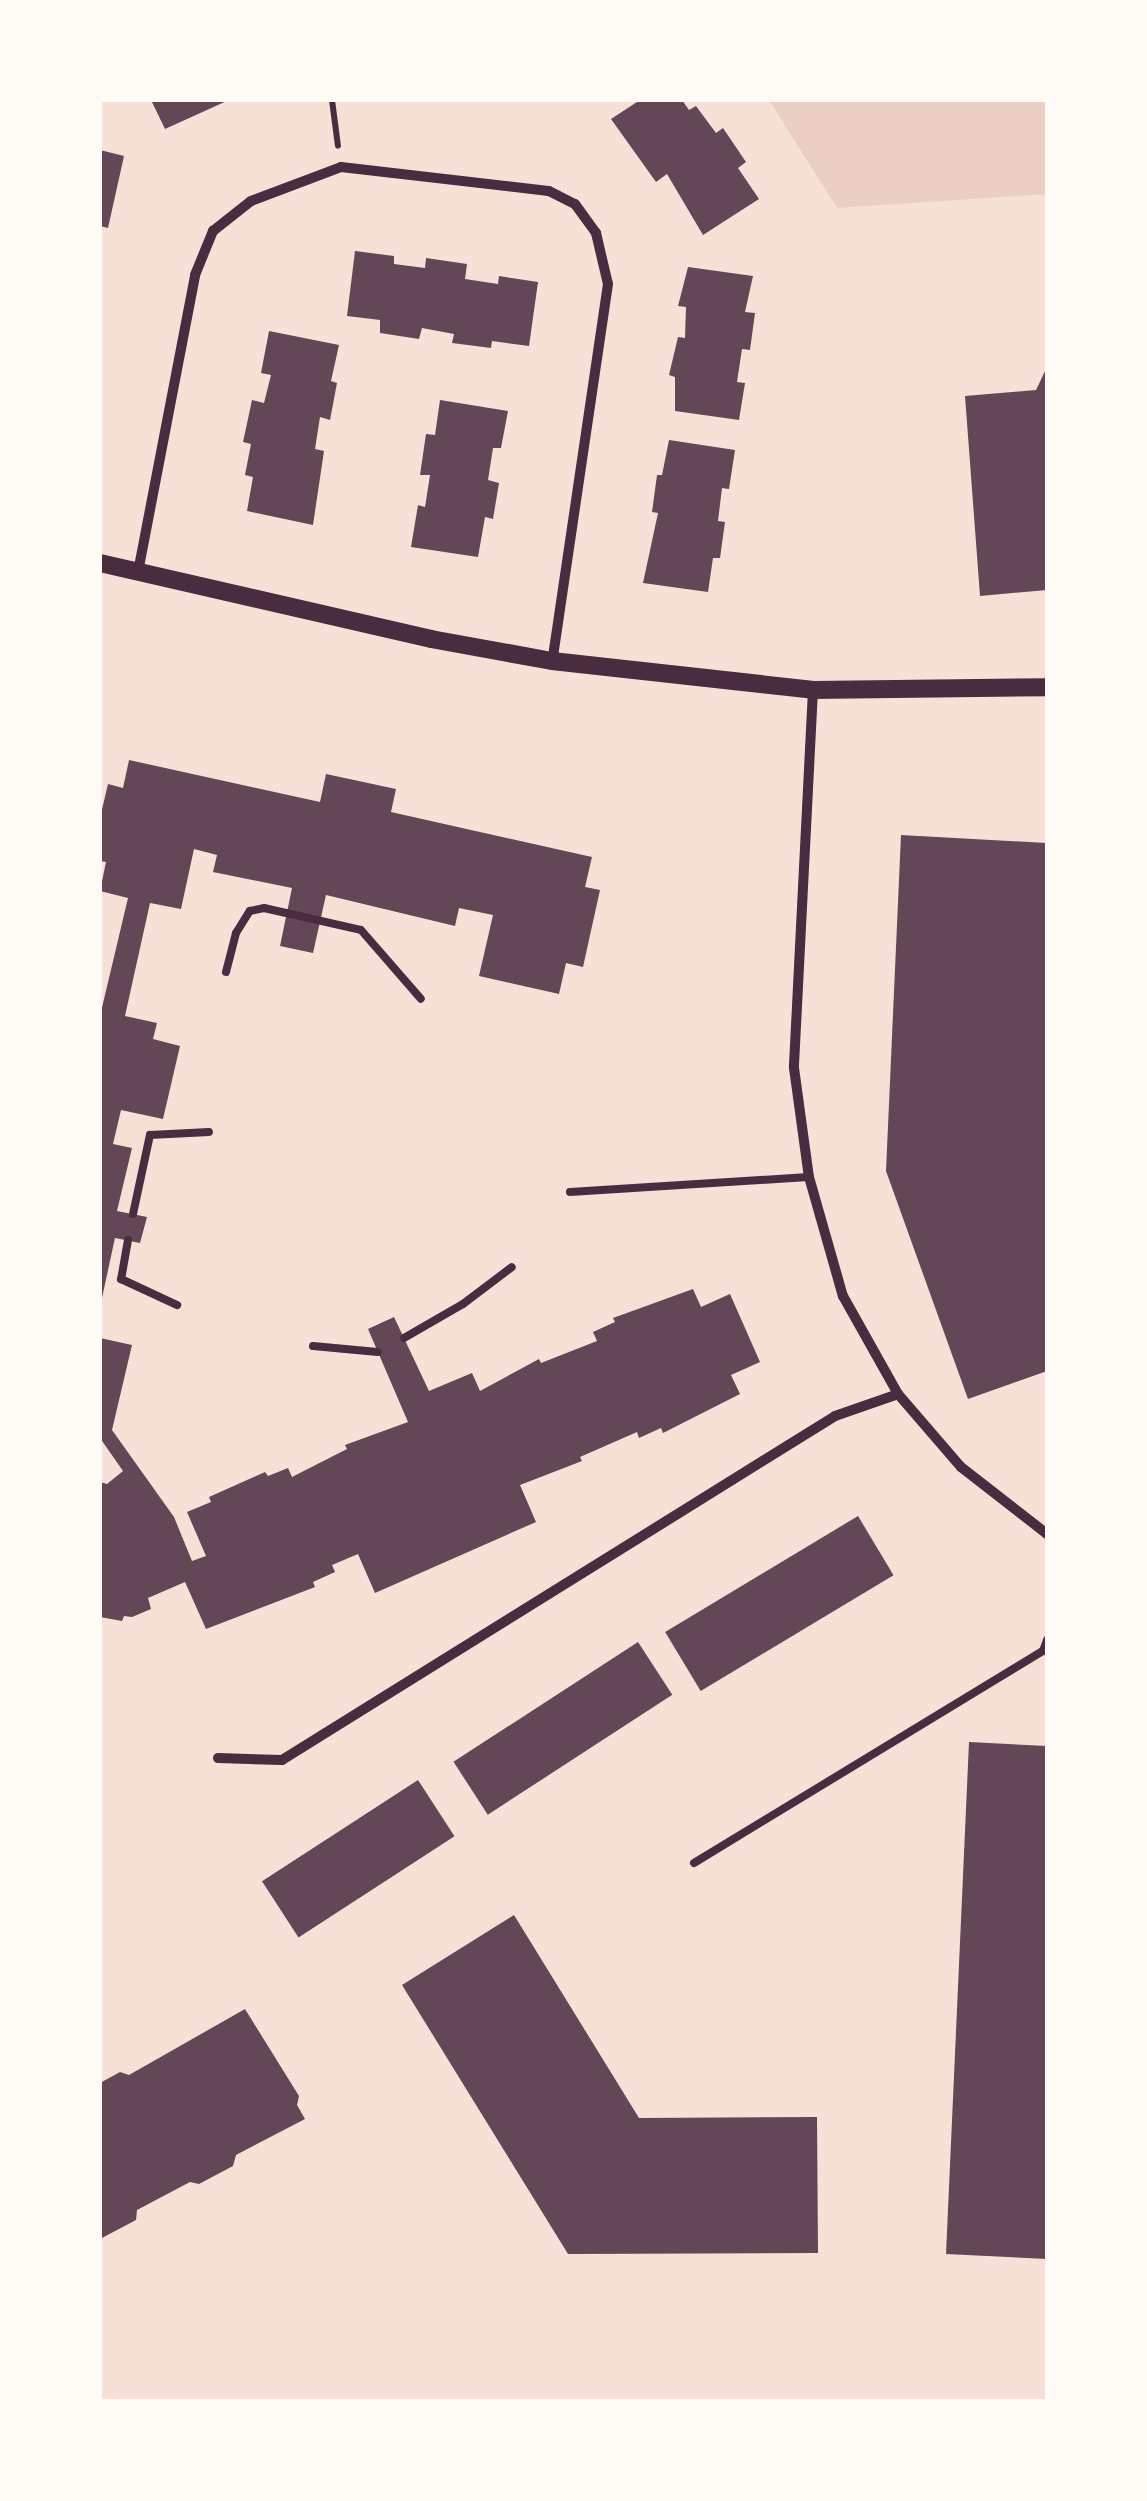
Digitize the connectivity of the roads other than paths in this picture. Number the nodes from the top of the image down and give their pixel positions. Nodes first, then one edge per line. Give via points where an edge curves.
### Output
1 (100, 563) edge
2 (138, 572) junction
3 (552, 662) junction
4 (1047, 687) edge
5 (813, 690) junction
6 (226, 972) dead end
7 (421, 999) dead end
8 (209, 1132) dead end
9 (809, 1178) junction
10 (570, 1192) dead end
11 (133, 1214) dead end
12 (128, 1240) dead end
13 (512, 1268) dead end
14 (177, 1305) dead end
15 (404, 1338) dead end
16 (313, 1346) dead end
17 (378, 1352) dead end
18 (898, 1394) junction
19 (1047, 1534) edge
20 (1047, 1640) edge
21 (218, 1758) dead end
22 (694, 1862) dead end

1 - 2 street
2 - 3 street
2 - 3 street via 194,275 213,231 251,201 341,167 548,190 574,204 596,233 608,284
3 - 5 street
4 - 5 street
5 - 9 street via 794,1068
6 - 7 lane via 236,933 250,911 264,908 360,930
8 - 11 lane via 150,1136
9 - 10 lane
9 - 18 street via 843,1296
12 - 14 lane via 121,1279
13 - 15 lane
16 - 17 lane
18 - 19 street via 961,1466
18 - 21 street via 835,1416 282,1760
20 - 22 lane via 1043,1651

